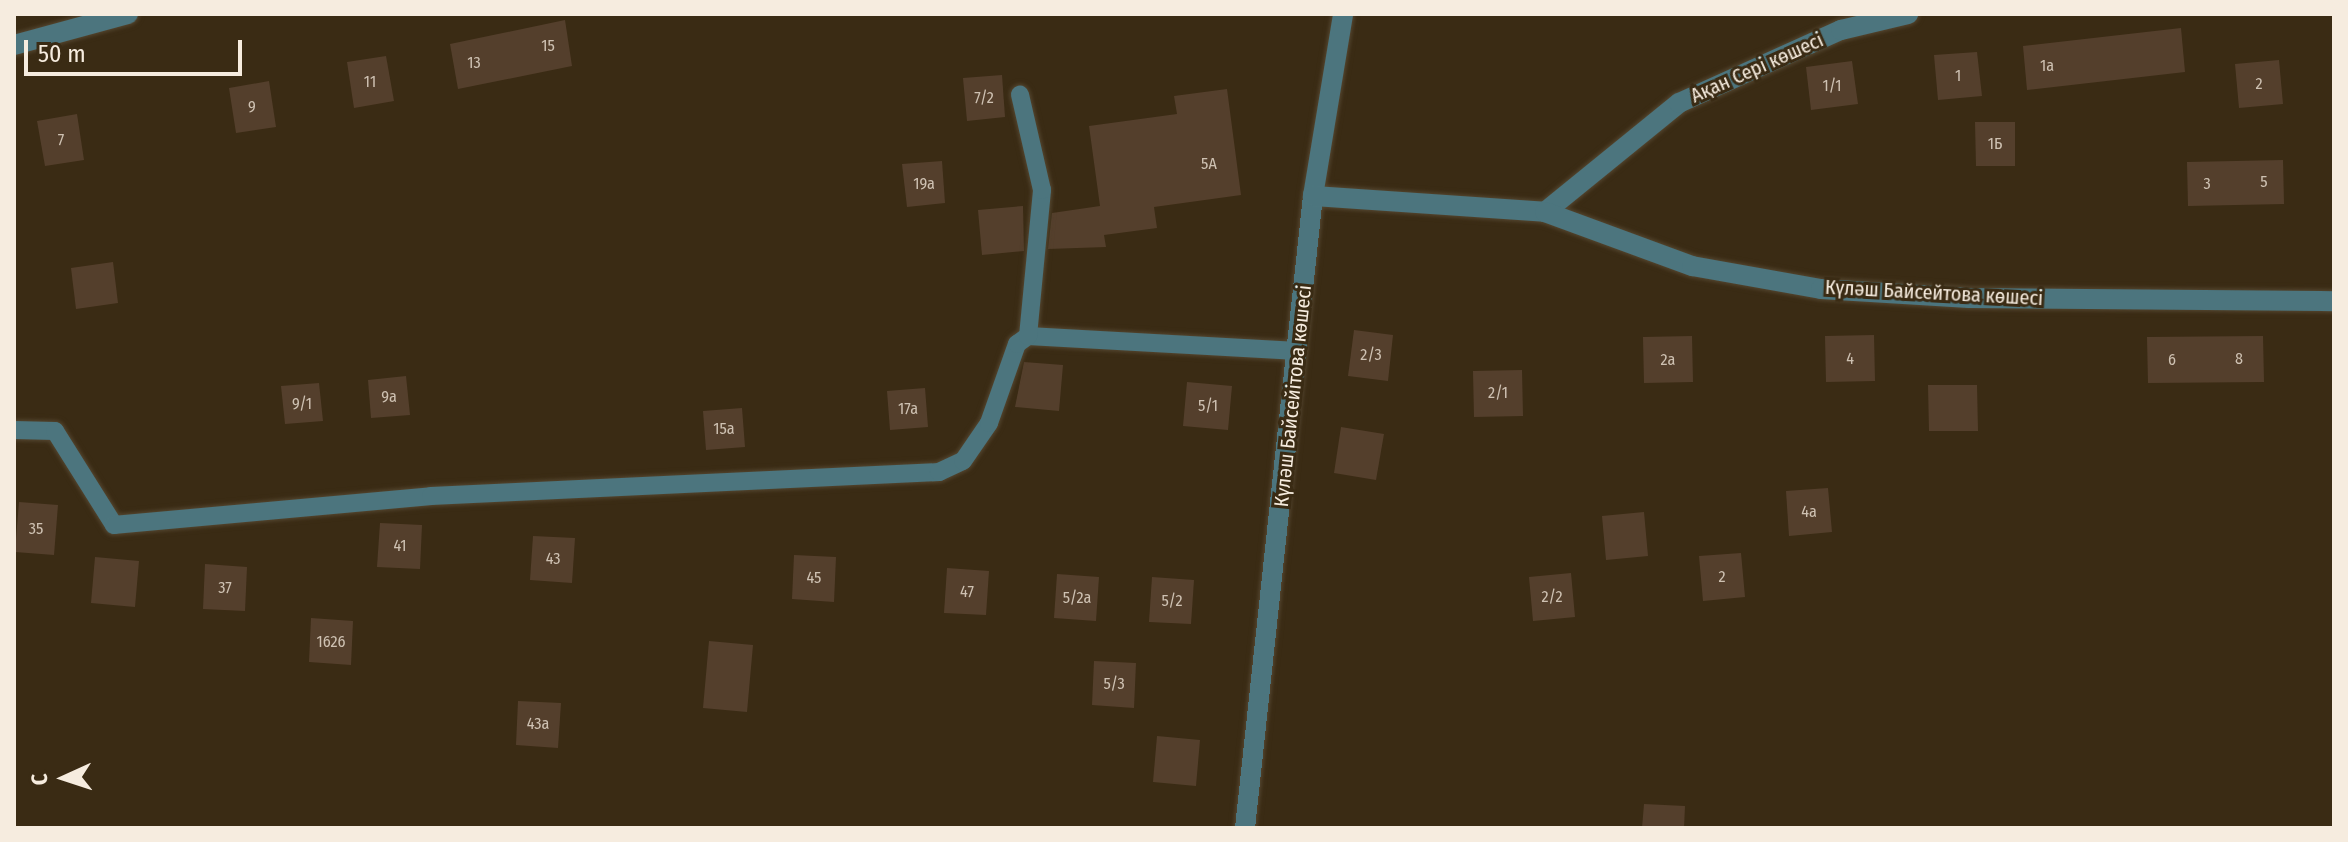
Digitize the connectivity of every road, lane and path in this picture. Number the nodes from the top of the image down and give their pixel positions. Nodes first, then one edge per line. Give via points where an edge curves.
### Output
1 (128, 14) edge
2 (1343, 14) edge
3 (1908, 14) edge
4 (14, 45) edge
5 (1020, 95) dead end
6 (1313, 196) junction
7 (1545, 212) junction
8 (2334, 301) edge
9 (1028, 336) junction
10 (1298, 351) junction
11 (14, 430) edge
12 (1245, 828) edge

1 - 4 street
2 - 6 street, Күләш Байсейітова көшесі
3 - 7 street, Ақан Сері көшесі via 1841,30 1679,103
5 - 9 lane via 1042,190
6 - 7 street
6 - 10 street, Күләш Байсейітова көшесі
7 - 8 street, Күләш Байсейтова көшесі via 1692,266 1821,289 1969,298
9 - 10 lane
9 - 11 lane via 1017,344 989,423 963,461 939,472 431,496 114,525 55,431
10 - 12 street, Күләш Байсейітова көшесі

